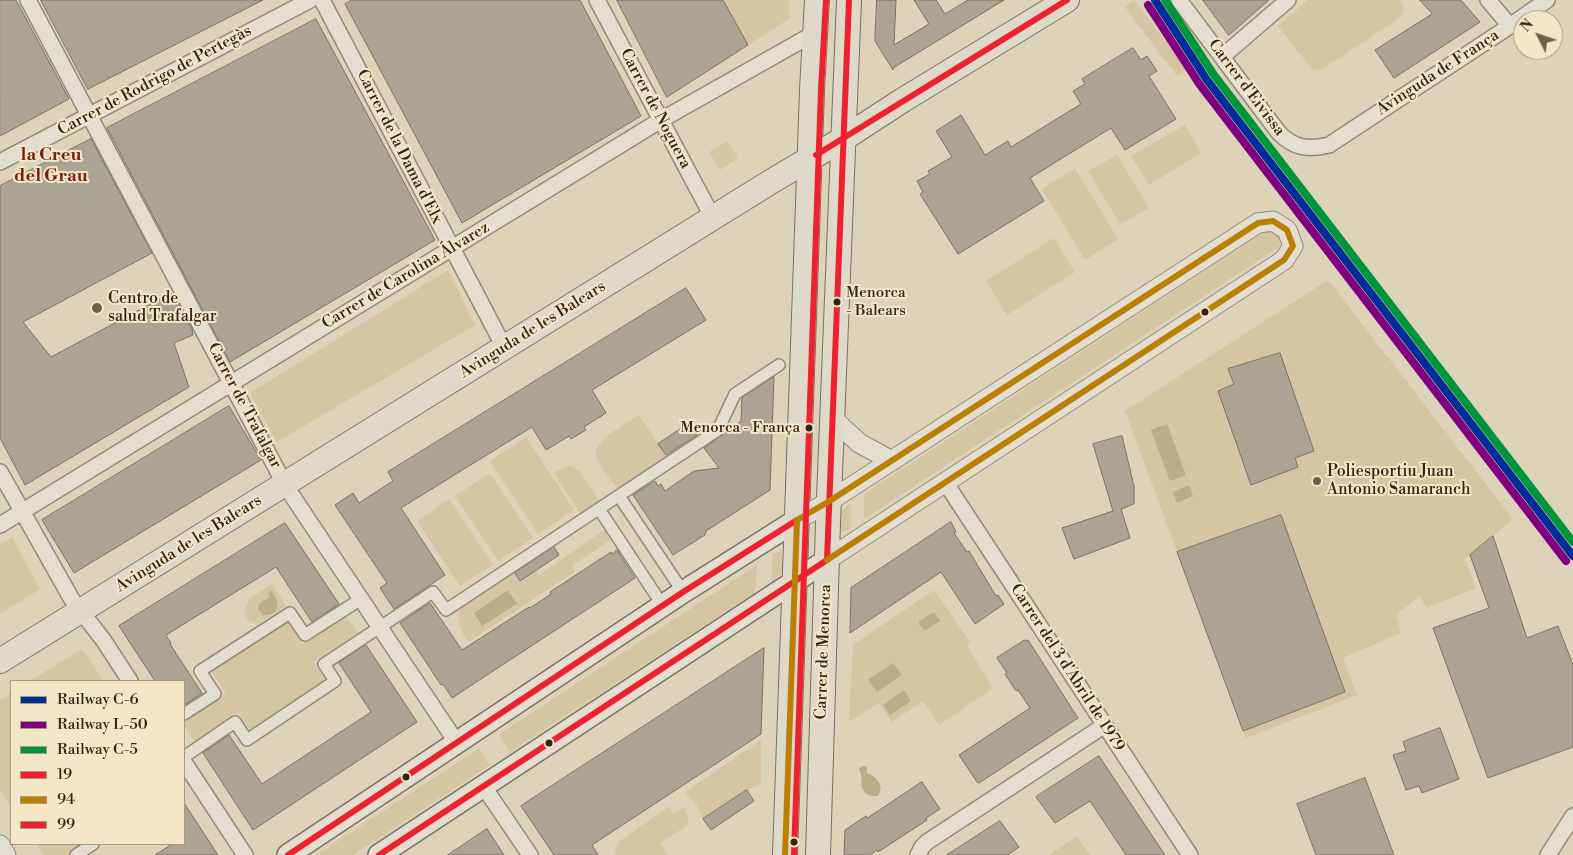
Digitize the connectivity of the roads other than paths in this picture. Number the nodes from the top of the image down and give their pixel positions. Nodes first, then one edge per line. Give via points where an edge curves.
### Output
1 (28, 0) edge
2 (310, 0) edge
3 (322, 0) edge
4 (597, 0) edge
5 (817, 0) edge
6 (849, 0) edge
7 (1067, 0) edge
8 (1179, 0) edge
9 (1288, 0) edge
10 (1488, 0) edge
11 (1547, 0) edge
12 (1510, 26) junction
13 (815, 33) junction
14 (1222, 56) junction
15 (89, 116) junction
16 (661, 120) junction
17 (843, 139) junction
18 (1329, 145) joint
19 (811, 158) junction
20 (0, 162) edge
21 (713, 218) junction
22 (451, 248) junction
23 (504, 347) junction
24 (779, 365) dead end
25 (231, 382) junction
26 (832, 418) junction
27 (892, 460) junction
28 (0, 472) edge
29 (944, 482) junction
30 (286, 485) junction
31 (619, 496) junction
32 (828, 502) junction
33 (600, 509) junction
34 (21, 512) junction
35 (797, 520) junction
36 (0, 525) edge
37 (827, 560) junction
38 (796, 580) junction
39 (683, 592) junction
40 (361, 599) junction
41 (663, 606) junction
42 (80, 612) junction
43 (380, 627) junction
44 (0, 660) edge
45 (129, 680) edge
46 (185, 713) edge
47 (1105, 725) junction
48 (457, 744) junction
49 (185, 756) edge
50 (185, 764) edge
51 (484, 787) junction
52 (1573, 816) edge
53 (0, 845) edge
54 (91, 845) edge
55 (6, 855) edge
56 (76, 855) edge
57 (245, 855) edge
58 (288, 855) edge
59 (379, 855) edge
60 (530, 855) edge
61 (786, 855) edge
62 (818, 855) edge
63 (918, 855) edge
64 (1190, 855) edge
65 (1548, 855) edge

1 - 15 street, Carrer de Trafalgar
2 - 15 street, Carrer de Rodrigo de Pertegàs
3 - 22 street, Carrer de la Dama d'Elx
4 - 16 street, Carrer de Noguera
5 - 13 main road, Carrer de Menorca
6 - 17 main road, Carrer de Menorca
7 - 17 main road, Avinguda de les Balears
8 - 14 street, Carrer d'Eivissa
9 - 14 street
10 - 12 street
11 - 12 street, Avinguda de França
12 - 18 street, Avinguda de França
13 - 16 street, Carrer de Carolina Álvarez
13 - 19 main road, Carrer de Menorca
14 - 18 street, Carrer d'Eivissa via 1289,143 1296,146
15 - 20 street, Carrer de Rodrigo de Pertegàs
15 - 25 street, Carrer de Trafalgar
16 - 21 street, Carrer de Noguera
16 - 22 street, Carrer de Carolina Álvarez
17 - 19 main road, Avinguda de les Balears
17 - 26 main road, Carrer de Menorca
19 - 21 main road, Avinguda de les Balears
19 - 35 main road, Carrer de Menorca
21 - 23 main road, Avinguda de les Balears
22 - 23 street, Carrer de la Dama d'Elx
22 - 25 street, Carrer de Carolina Álvarez
23 - 30 main road, Avinguda de les Balears
24 - 31 street via 735,394 718,430
25 - 30 street, Carrer de Trafalgar
25 - 34 street, Carrer de Carolina Álvarez
26 - 27 street via 859,443
26 - 32 main road, Carrer de Menorca
27 - 29 street via 1258,223 1273,221 1287,230 1293,246 1284,260
27 - 32 street
28 - 34 street
29 - 37 street
29 - 47 street, Carrer del 3 d'Abril de 1979
30 - 40 street, Carrer de Trafalgar
30 - 42 main road, Avinguda de les Balears
31 - 33 street
31 - 39 street
32 - 35 street
32 - 37 main road, Carrer de Menorca
33 - 41 street
33 - 43 street via 446,610 433,592
34 - 36 street, Carrer de Carolina Álvarez
34 - 42 street
35 - 38 main road, Carrer de Menorca
35 - 39 main road
37 - 38 main road
37 - 62 main road, Carrer de Menorca
38 - 51 main road
38 - 61 main road, Carrer de Menorca
39 - 41 main road
40 - 43 street, Carrer de Trafalgar
40 - 46 street via 304,636 290,613 208,666 200,672 215,694
41 - 48 main road
42 - 44 main road, Avinguda de les Balears
42 - 45 street
43 - 48 street, Carrer de Trafalgar
43 - 49 street via 324,664 335,681 247,740 235,722
47 - 63 street via 928,842
47 - 64 street, Carrer del 3 d'Abril de 1979
48 - 58 main road
50 - 57 street
51 - 59 main road
51 - 60 street
52 - 65 street
53 - 55 street
54 - 56 street

